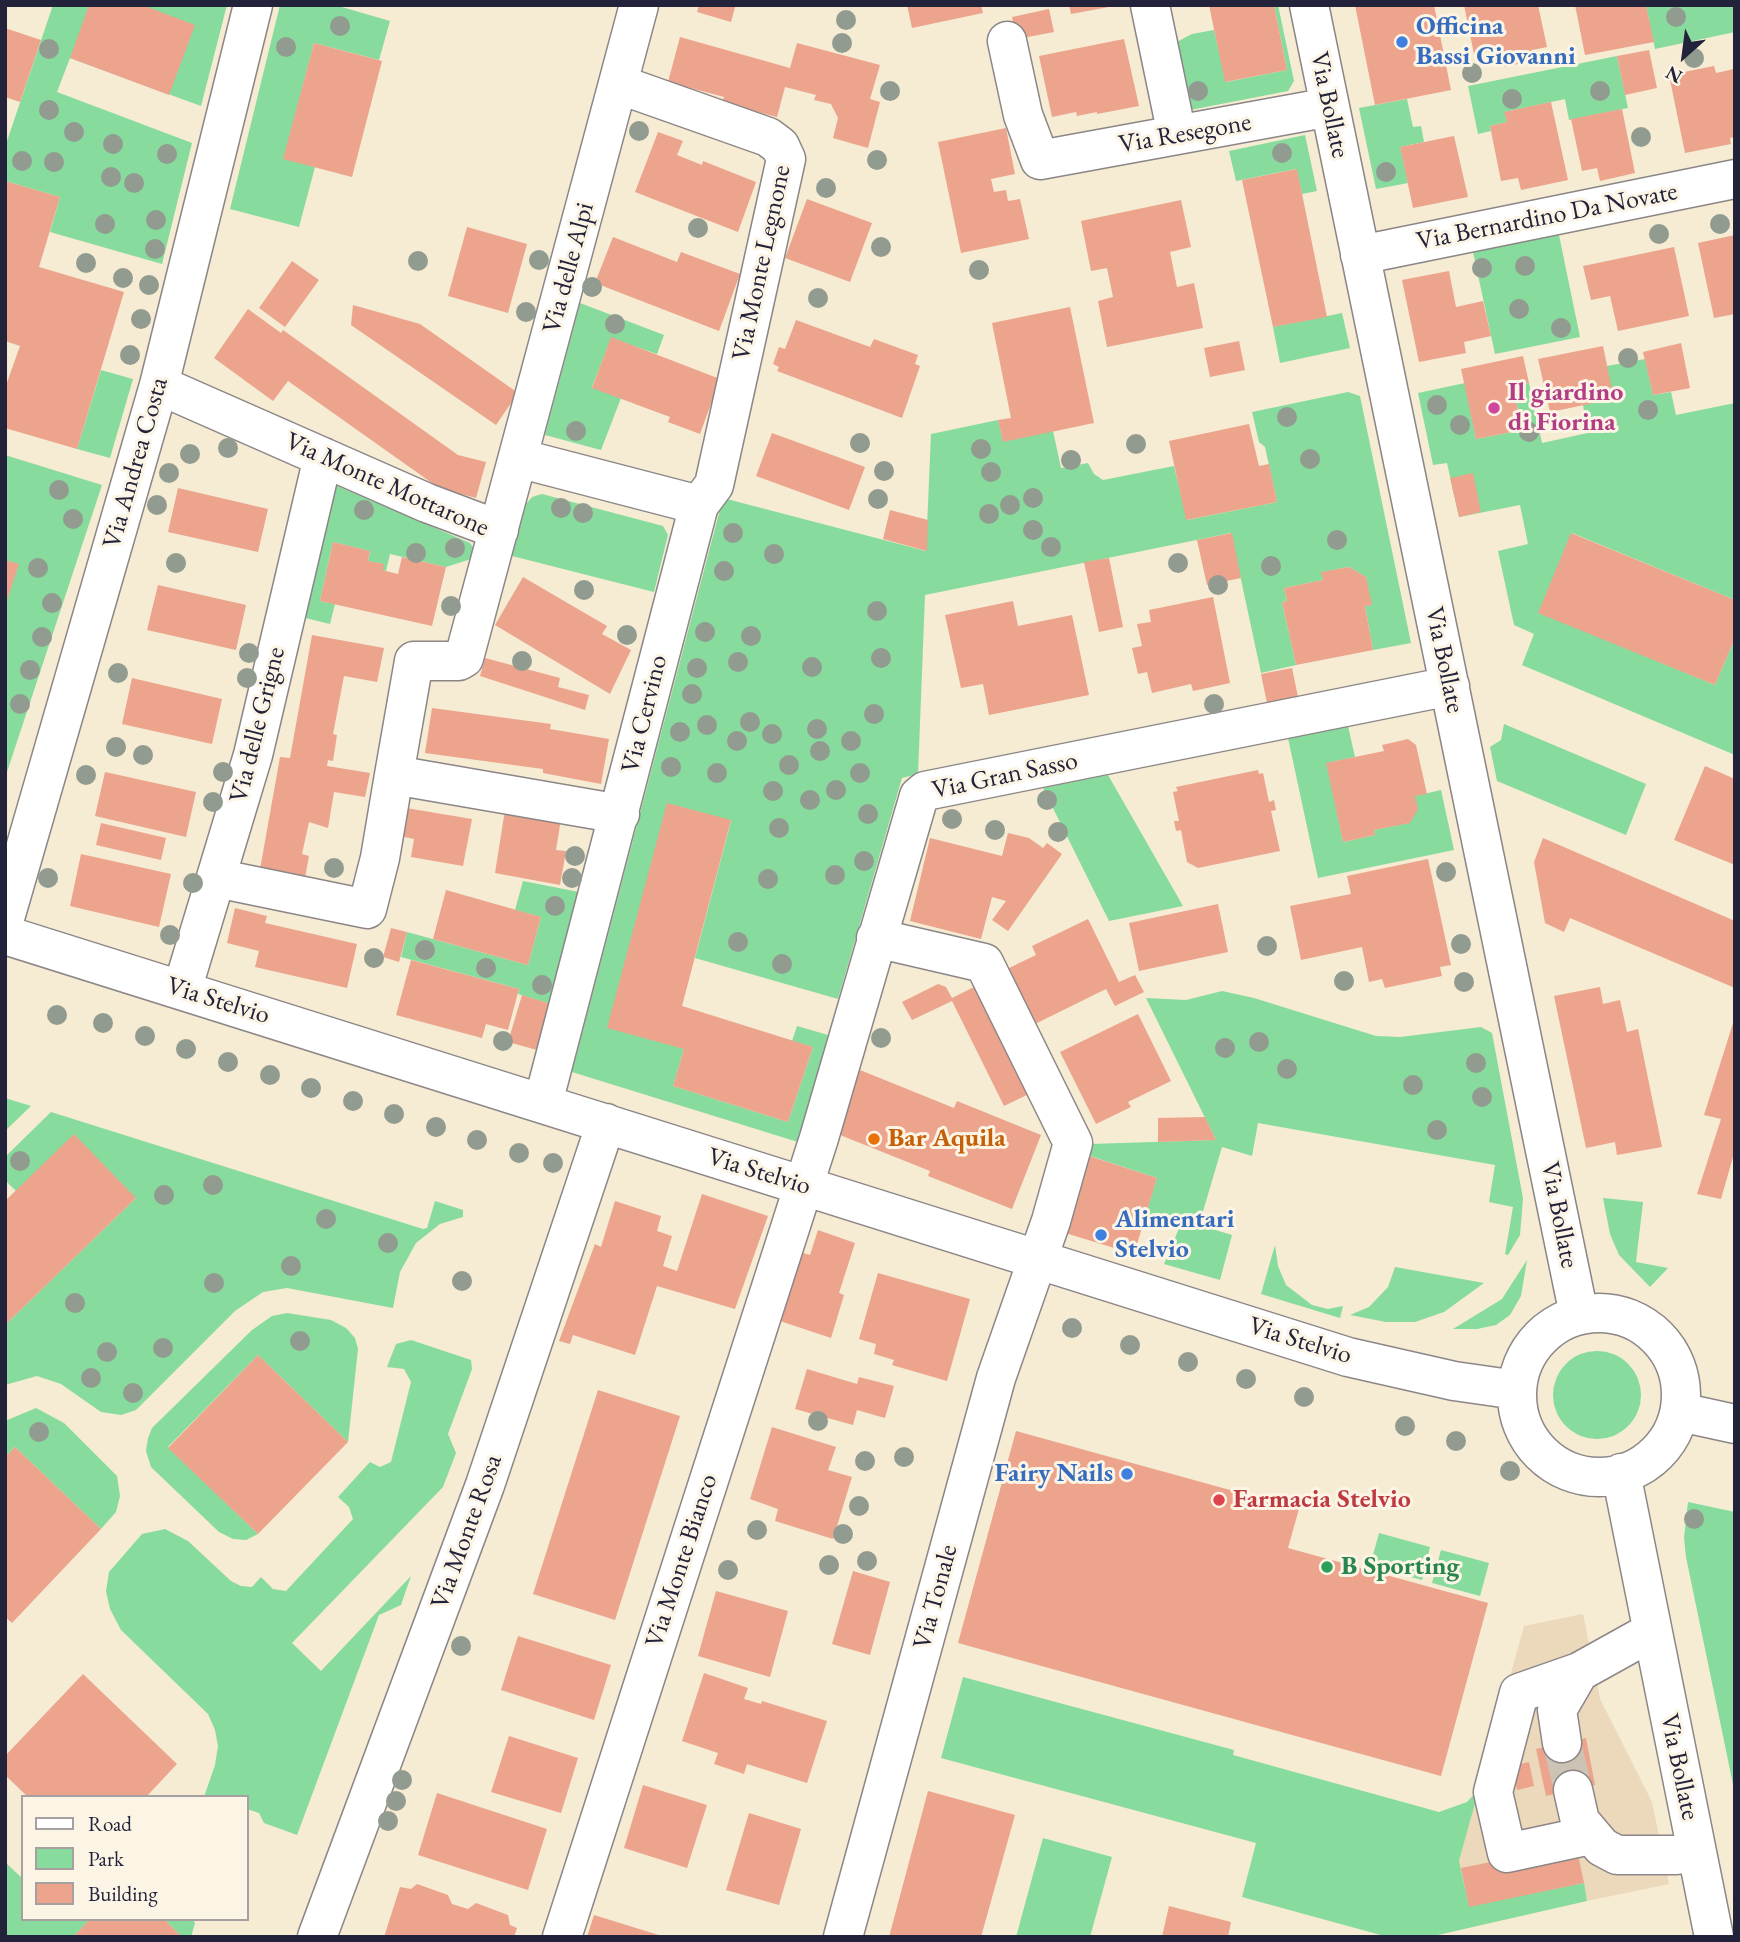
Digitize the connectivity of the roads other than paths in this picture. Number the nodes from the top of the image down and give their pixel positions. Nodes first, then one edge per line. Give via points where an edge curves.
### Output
1 (254, 5) edge
2 (639, 5) edge
3 (1150, 5) edge
4 (1309, 5) edge
5 (1007, 41) dead end
6 (618, 84) junction
7 (1330, 107) junction
8 (1177, 135) junction
9 (1735, 179) edge
10 (1360, 255) junction
11 (159, 385) junction
12 (323, 457) junction
13 (518, 458) junction
14 (699, 505) junction
15 (499, 530) junction
16 (1450, 685) junction
17 (394, 775) junction
18 (620, 814) junction
19 (216, 878) junction
20 (5, 918) edge
21 (5, 935) edge
22 (876, 938) junction
23 (182, 990) junction
24 (543, 1104) junction
25 (606, 1124) junction
26 (802, 1185) junction
27 (1037, 1259) junction
28 (1579, 1315) junction
29 (1517, 1390) junction
30 (1680, 1412) junction
31 (1735, 1424) edge
32 (1621, 1473) junction
33 (1651, 1632) junction
34 (1579, 1672) junction
35 (1562, 1744) tunnel mouth
36 (1573, 1790) tunnel mouth
37 (1591, 1835) junction
38 (1696, 1851) junction
39 (317, 1937) edge
40 (562, 1937) edge
41 (843, 1937) edge
42 (1714, 1937) edge

1 - 11 street, Via Andrea Costa
2 - 6 street, Via delle Alpi
3 - 8 street
4 - 7 street, Via Bollate
5 - 8 street, Via Resegone via 1023,115 1040,160
6 - 13 street, Via delle Alpi
6 - 14 street, Via Monte Legnone via 768,137 780,146 786,159 714,485
7 - 8 street, Via Resegone
7 - 10 street, Via Bollate
9 - 10 street, Via Bernardino Da Novate
10 - 16 street, Via Bollate
11 - 12 street, Via Monte Mottarone
11 - 20 street, Via Andrea Costa
12 - 15 street, Via Monte Mottarone
12 - 19 street, Via delle Grigne via 253,755
13 - 14 street
13 - 15 street, Via delle Alpi
14 - 18 street, Via Cervino
15 - 17 street, Via Monte Mottarone via 464,658 414,661
16 - 22 street, Via Gran Sasso via 922,793 908,824
16 - 28 street, Via Bollate
17 - 18 street
17 - 19 street, Via Monte Mottarone via 367,909
18 - 24 street, Via Cervino
19 - 23 street, Via delle Grigne
21 - 23 street, Via Stelvio
22 - 26 street, Via Gran Sasso
22 - 27 street, Via Tonale via 978,961 988,968 1073,1143
23 - 24 street, Via Stelvio
24 - 25 street, Via Stelvio
25 - 26 street, Via Stelvio
25 - 39 street, Via Monte Rosa via 485,1485
26 - 27 street, Via Stelvio
26 - 40 street, Via Monte Bianco
27 - 29 street, Via Stelvio via 1348,1357
27 - 41 street, Via Tonale via 996,1378
28 - 29 street via 1543,1335 1530,1350
28 - 30 street via 1620,1315 1656,1336 1677,1371
29 - 32 street via 1525,1429 1550,1460 1590,1476
30 - 31 street
30 - 32 street via 1663,1447
32 - 33 street, Via Bollate
33 - 34 street
33 - 38 street, Via Bollate
34 - 35 street via 1557,1710
34 - 37 street via 1519,1693 1493,1792 1507,1853
36 - 37 street via 1580,1821
37 - 38 street via 1617,1855
38 - 42 street, Via Bollate

